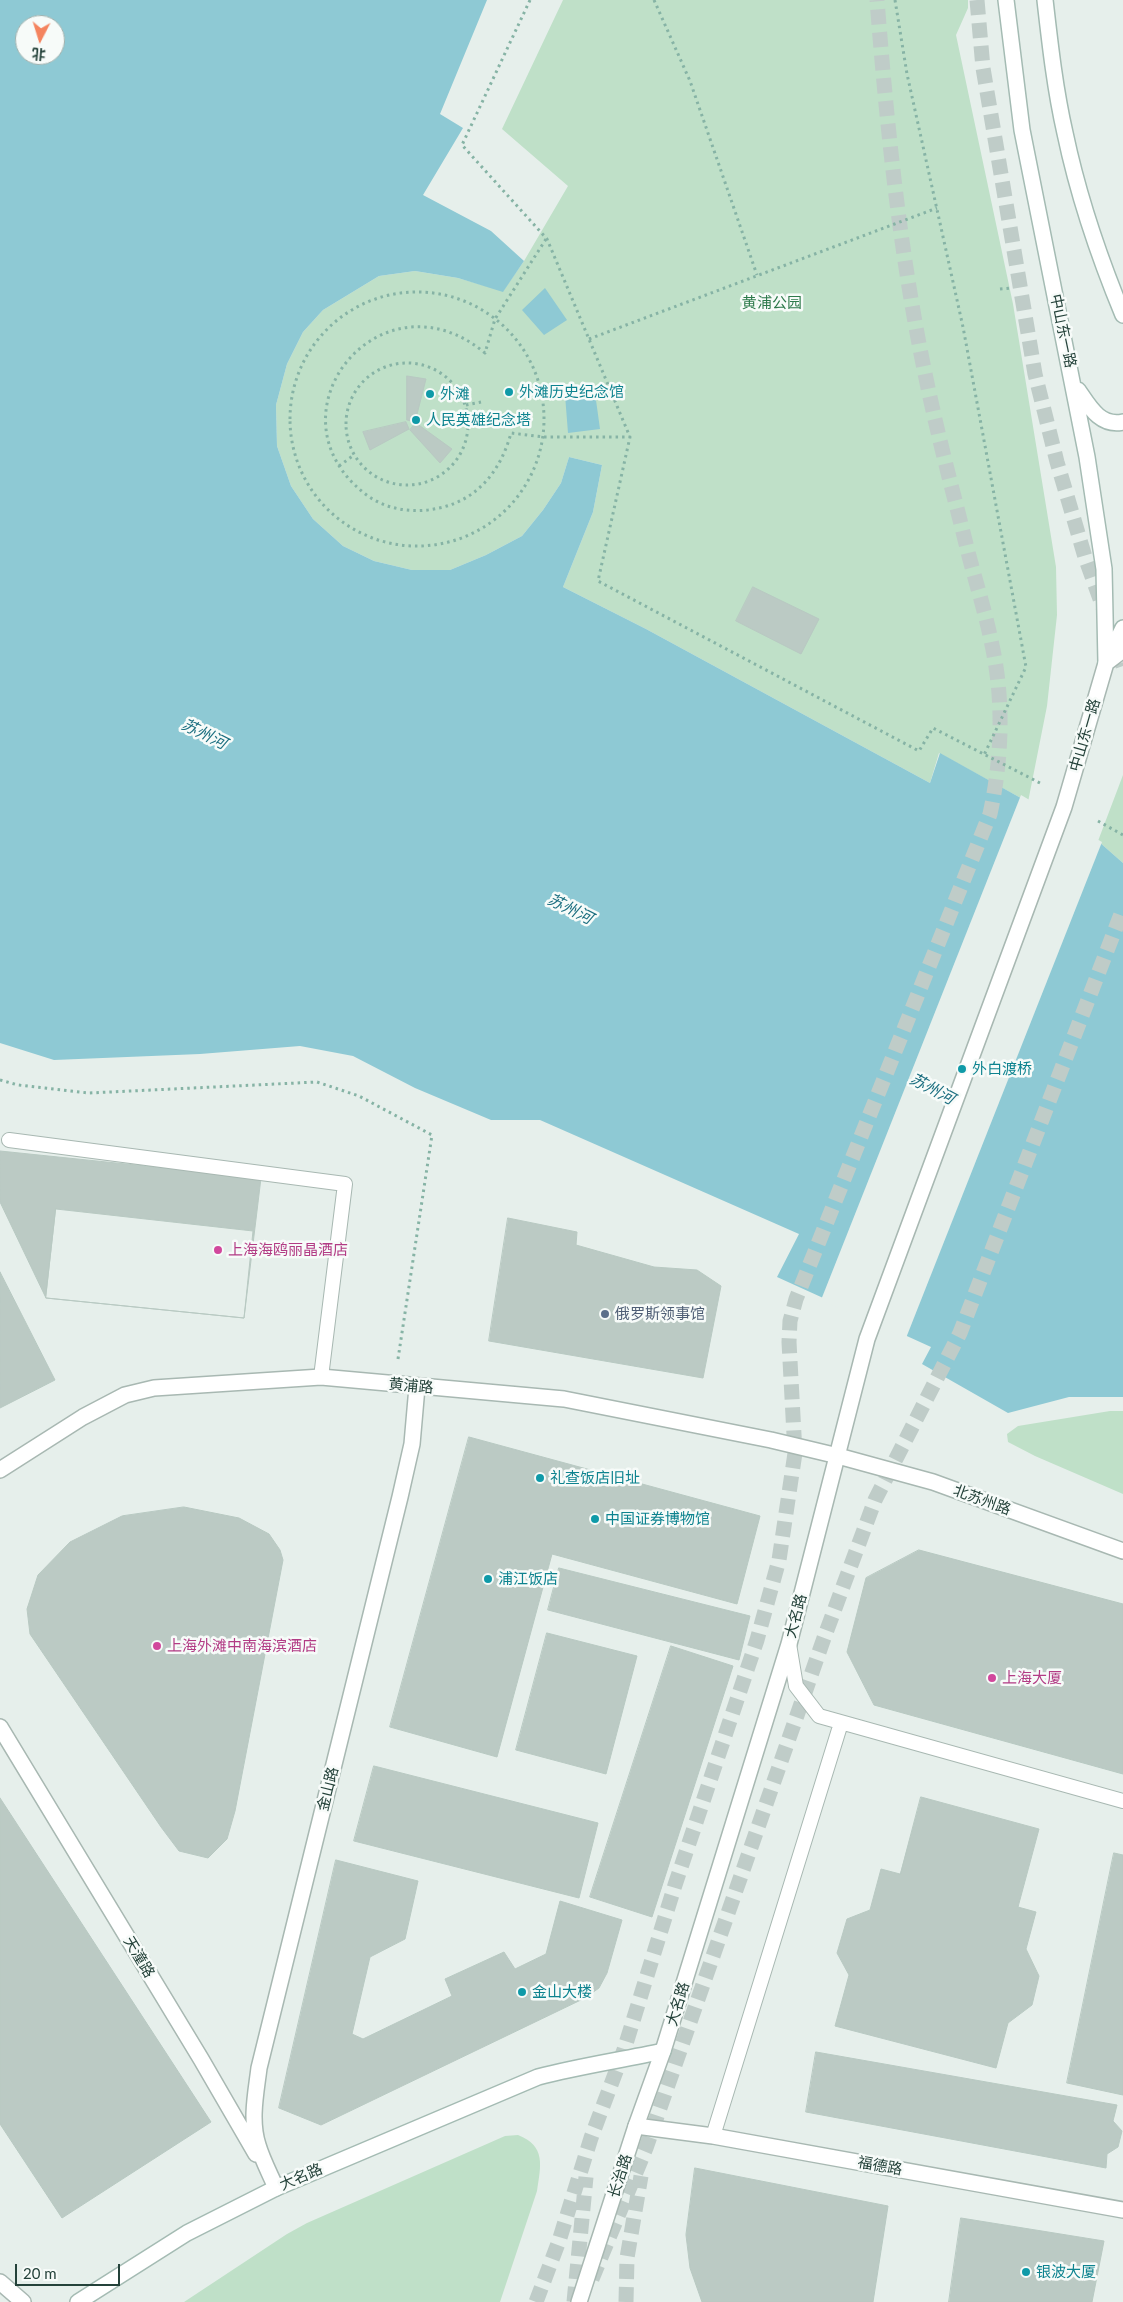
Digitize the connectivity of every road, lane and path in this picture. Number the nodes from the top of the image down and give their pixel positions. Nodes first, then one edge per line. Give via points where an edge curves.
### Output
1 (530, 0) edge
2 (654, 0) edge
3 (895, 0) edge
4 (1006, 0) edge
5 (1045, 0) edge
6 (937, 208) junction
7 (547, 239) junction
8 (757, 276) junction
9 (1011, 288) dead end
10 (1000, 289) dead end
11 (1123, 315) edge
12 (495, 319) junction
13 (589, 339) junction
14 (1074, 385) junction
15 (481, 402) dead end
16 (466, 405) junction
17 (1123, 422) edge
18 (544, 437) junction
19 (630, 437) junction
20 (354, 455) junction
21 (339, 466) junction
22 (1123, 628) edge
23 (1123, 650) edge
24 (1106, 662) junction
25 (984, 755) junction
26 (1040, 783) dead end
27 (1098, 821) dead end
28 (1123, 835) edge
29 (0, 1080) edge
30 (9, 1140) dead end
31 (867, 1339) joint
32 (320, 1378) junction
33 (394, 1385) junction
34 (417, 1387) junction
35 (838, 1456) junction
36 (0, 1470) edge
37 (1123, 1551) edge
38 (788, 1644) junction
39 (841, 1723) junction
40 (0, 1727) edge
41 (1123, 1801) edge
42 (664, 2051) junction
43 (636, 2126) junction
44 (712, 2136) junction
45 (276, 2188) junction
46 (1123, 2210) edge
47 (0, 2282) edge
48 (23, 2302) edge
49 (78, 2302) edge
50 (579, 2302) edge

1 - 7 path via 462,145
2 - 8 path via 690,81
3 - 6 path via 907,74
4 - 14 street, 中山东一路 via 1022,130
5 - 11 street via 1065,132 1081,195
6 - 8 path
6 - 25 path via 963,327 1026,667
7 - 12 path
7 - 13 path
8 - 13 path
9 - 10 path
12 - 18 path via 517,340 538,378 544,404
12 - 18 path via 466,302 438,294 410,292 381,297 355,308 331,325 312,347 298,372 290,419 296,457 308,483 325,506 348,525 374,537 402,544 431,545 459,538 485,526 508,508 526,485
12 - 21 path via 485,353 455,334 414,327 393,330 356,351 342,366 332,385 327,405 330,447
13 - 19 path
14 - 17 street via 1104,421
14 - 24 street, 中山东一路 via 1104,569
15 - 16 path
16 - 20 path via 466,444 451,467 427,482 414,485 386,482
16 - 20 path via 453,383 431,367 404,363 377,371 356,389 346,415 346,429
18 - 19 path
18 - 21 path via 511,433 498,467 485,484 468,497 429,511 407,511 387,506 352,483
19 - 25 path via 598,581 919,751 933,728
20 - 21 path
22 - 24 street, 中山东一路
23 - 24 street
24 - 31 street, 中山东一路 via 1064,807
25 - 26 path
27 - 28 path
29 - 33 path via 90,1093 317,1082 359,1096 432,1135
30 - 32 lane via 346,1184
31 - 35 street, 大名路
32 - 33 street, 黄浦路
32 - 36 street, 黄浦路 via 154,1388 124,1395
33 - 34 street, 黄浦路
34 - 35 street, 黄浦路 via 564,1399
34 - 45 street, 金山路 via 412,1444 400,1497 259,2068 254,2122 257,2144
35 - 37 street, 北苏州路 via 933,1482
35 - 38 street, 大名路
38 - 39 lane via 796,1686 819,1716
38 - 42 street, 大名路
39 - 41 lane
39 - 44 lane
40 - 45 street, 天潼路
42 - 43 street, 长治路
42 - 45 street, 大名路 via 538,2077
43 - 44 street, 福德路
43 - 50 street, 长治路
44 - 46 street, 福德路
45 - 49 street, 大名路 via 187,2233
47 - 48 street

